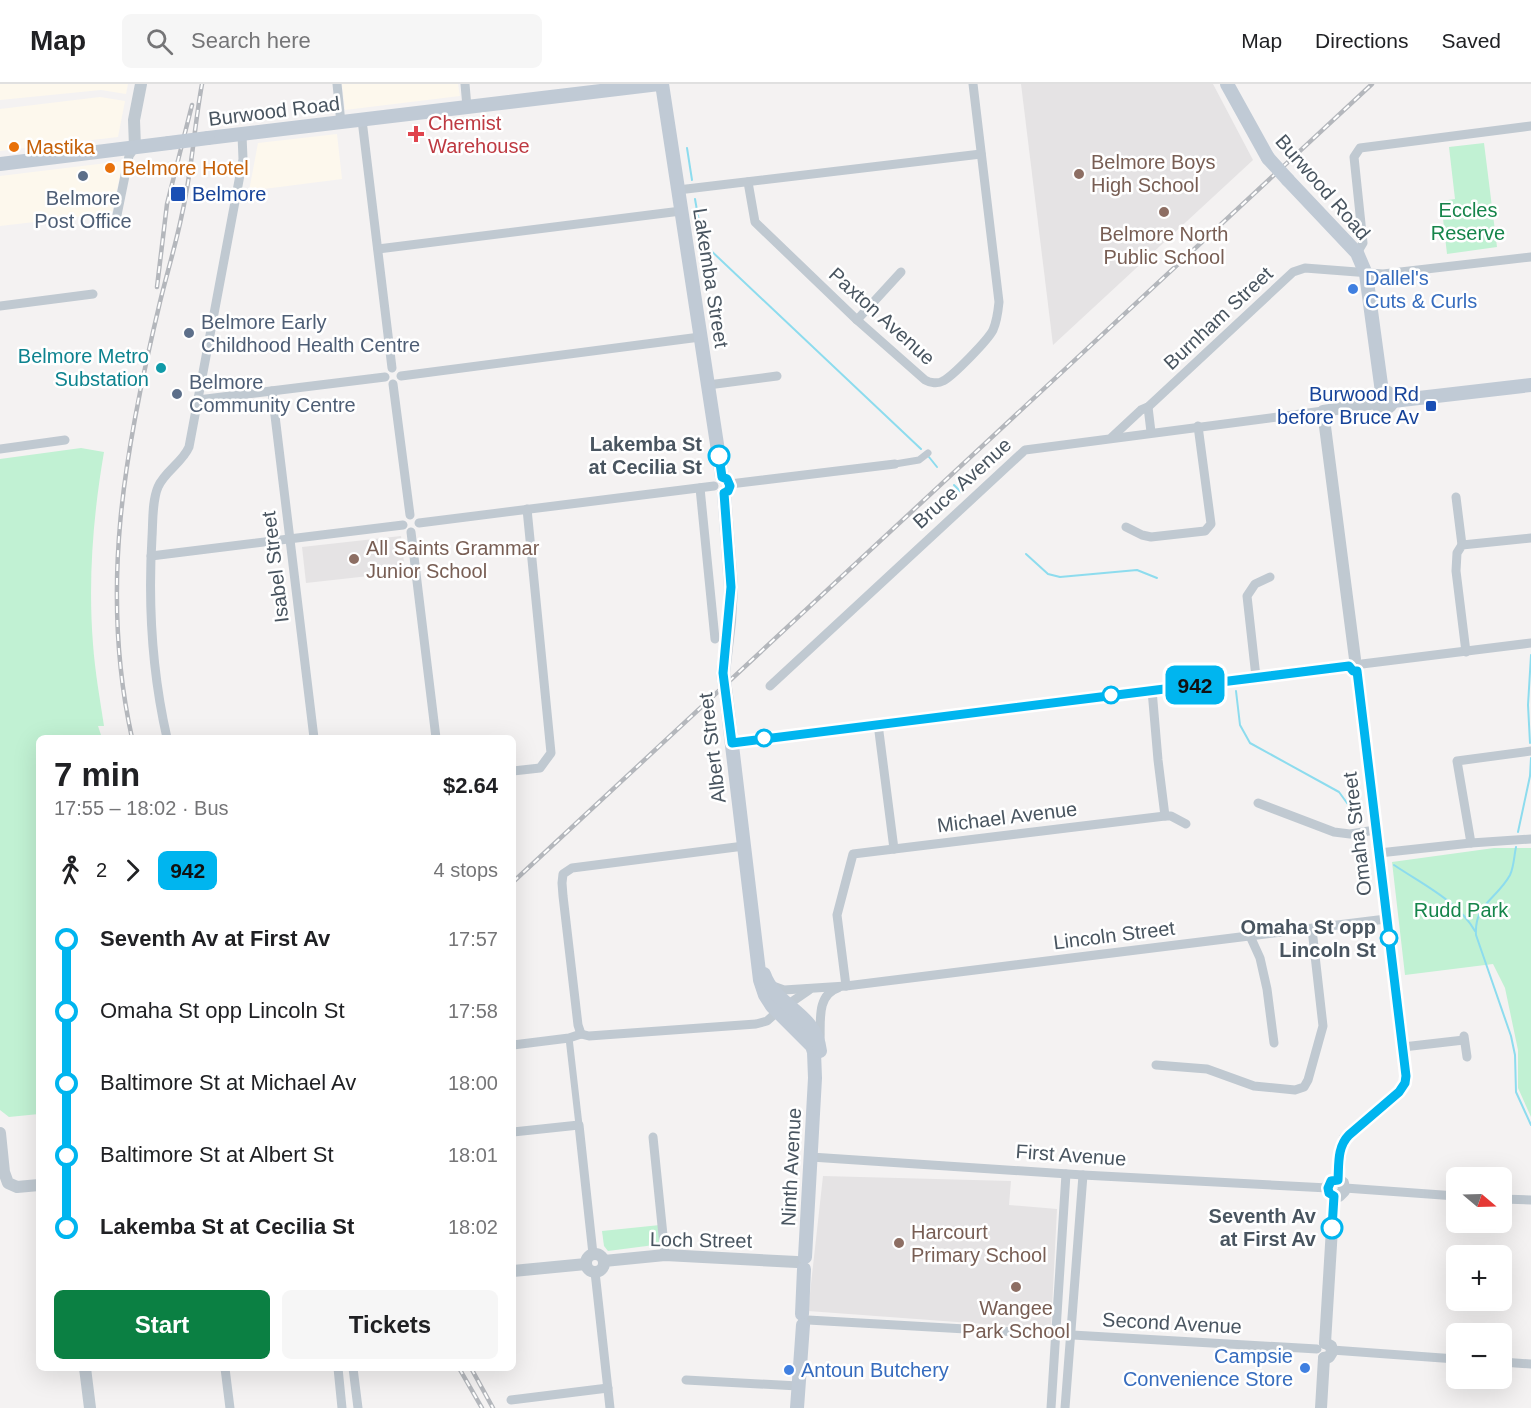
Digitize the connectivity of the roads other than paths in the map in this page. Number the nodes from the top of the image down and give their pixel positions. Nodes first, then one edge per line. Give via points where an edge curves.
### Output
1 (141, 84) edge
2 (337, 84) edge
3 (465, 84) edge
4 (661, 84) edge
5 (973, 84) edge
6 (1227, 84) edge
7 (467, 107) junction
8 (362, 120) junction
9 (341, 123) junction
10 (1531, 126) edge
11 (242, 135) junction
12 (135, 147) junction
13 (981, 154) junction
14 (0, 164) edge
15 (747, 182) junction
16 (678, 190) junction
17 (681, 211) junction
18 (117, 215) dead end
19 (378, 249) junction
20 (1357, 253) junction
21 (1531, 257) edge
22 (901, 272) dead end
23 (1366, 274) junction
24 (93, 294) dead end
25 (0, 306) edge
26 (857, 320) junction
27 (700, 337) junction
28 (392, 368) junction
29 (401, 376) junction
30 (777, 376) dead end
31 (385, 377) junction
32 (393, 384) junction
33 (708, 385) junction
34 (1531, 386) edge
35 (272, 391) junction
36 (1383, 399) junction
37 (198, 400) junction
38 (1148, 407) junction
39 (1323, 411) junction
40 (1198, 426) junction
41 (1151, 432) junction
42 (1112, 437) junction
43 (65, 440) dead end
44 (0, 449) edge
45 (928, 453) dead end
46 (895, 464) joint
47 (718, 486) junction
48 (1456, 497) dead end
49 (527, 509) junction
50 (410, 515) junction
51 (419, 523) junction
52 (403, 525) junction
53 (1126, 527) dead end
54 (411, 532) junction
55 (290, 538) junction
56 (1531, 538) edge
57 (1462, 545) junction
58 (151, 556) junction
59 (1270, 577) dead end
60 (715, 639) dead end
61 (1531, 643) edge
62 (1466, 652) junction
63 (1356, 665) junction
64 (1256, 677) junction
65 (770, 686) dead end
66 (1152, 690) junction
67 (878, 724) junction
68 (167, 735) edge
69 (314, 735) edge
70 (436, 735) edge
71 (732, 743) junction
72 (1531, 751) edge
73 (516, 771) edge
74 (1258, 803) dead end
75 (1165, 816) junction
76 (1186, 824) dead end
77 (1376, 830) junction
78 (1531, 839) edge
79 (1471, 843) junction
80 (744, 846) junction
81 (894, 849) junction
82 (1379, 853) junction
83 (1386, 919) junction
84 (753, 926) junction
85 (1312, 929) junction
86 (1250, 936) junction
87 (765, 978) junction
88 (846, 986) junction
89 (813, 987) junction
90 (783, 1008) junction
91 (581, 1034) junction
92 (569, 1038) junction
93 (1274, 1043) dead end
94 (516, 1045) edge
95 (1403, 1047) junction
96 (820, 1051) junction
97 (1467, 1057) dead end
98 (1156, 1065) dead end
99 (815, 1078) junction
100 (579, 1125) junction
101 (516, 1132) edge
102 (0, 1133) edge
103 (653, 1137) dead end
104 (811, 1157) junction
105 (1066, 1174) junction
106 (1083, 1176) junction
107 (1342, 1184) junction
108 (36, 1185) edge
109 (1331, 1192) junction
110 (1446, 1195) edge
111 (1512, 1199) edge
112 (1531, 1200) edge
113 (665, 1255) junction
114 (591, 1263) junction
115 (802, 1263) junction
116 (516, 1271) edge
117 (804, 1320) junction
118 (1055, 1335) junction
119 (1071, 1335) junction
120 (1325, 1350) junction
121 (1446, 1358) edge
122 (1512, 1363) edge
123 (1531, 1364) edge
124 (85, 1371) edge
125 (225, 1371) edge
126 (338, 1371) edge
127 (353, 1371) edge
128 (686, 1380) dead end
129 (798, 1386) junction
130 (608, 1388) junction
131 (511, 1400) dead end
132 (90, 1408) edge
133 (230, 1408) edge
134 (342, 1408) edge
135 (358, 1408) edge
136 (610, 1408) edge
137 (797, 1408) edge
138 (1051, 1408) edge
139 (1065, 1408) edge
140 (1321, 1408) edge

1 - 12 street via 134,120
2 - 9 street
3 - 7 street
4 - 7 main road, Burwood Road
4 - 16 main road, Lakemba Street
5 - 13 street, Paxton Avenue
6 - 20 main road, Burwood Road, bridge via 1262,149
7 - 8 main road, Burwood Road
8 - 9 main road, Burwood Road
8 - 19 street
9 - 11 main road, Burwood Road
10 - 20 street via 1364,146 1358,150 1354,163 1364,243
11 - 12 main road, Burwood Road, bridge
11 - 37 street via 243,159
12 - 14 main road, Burwood Road
12 - 18 street via 128,159
13 - 15 street
13 - 26 street, Paxton Avenue via 999,302 997,320 982,346 943,382 930,382
15 - 16 street
15 - 26 street, Paxton Avenue via 755,222
16 - 17 main road, Lakemba Street
17 - 19 street
17 - 27 main road, Lakemba Street
19 - 28 street
20 - 23 main road, Burwood Road
21 - 23 street, Burnham Street
22 - 26 street
23 - 36 main road, Burwood Road
23 - 38 street, Burnham Street via 1305,268 1293,273
24 - 25 street
27 - 29 street
27 - 33 main road, Lakemba Street
28 - 29 street
28 - 31 street
29 - 32 street
30 - 33 street
31 - 32 street
31 - 35 street
32 - 50 street
33 - 47 main road, Lakemba Street
34 - 36 main road
35 - 37 street
35 - 55 street, Isabel Street
36 - 39 street, Bruce Avenue
37 - 58 street via 185,455 157,489
38 - 41 street
38 - 42 street, Burnham Street
39 - 40 street, Bruce Avenue
39 - 63 street, Omaha Street
40 - 41 street, Bruce Avenue
40 - 53 street via 1209,528 1151,537
41 - 42 street, Bruce Avenue
42 - 65 street, Bruce Avenue via 1025,450
43 - 44 street
45 - 46 street via 919,460
46 - 47 street
47 - 49 street
47 - 60 street
47 - 71 main road, Albert Street, bridge via 731,587 723,673
48 - 57 street
49 - 51 street
49 - 73 street via 551,753 540,768
50 - 51 street
50 - 52 street
51 - 54 street
52 - 54 street
52 - 55 street
54 - 70 street
55 - 58 street
55 - 69 street, Isabel Street
56 - 57 street
57 - 62 street via 1457,553 1456,571
58 - 68 street via 152,636
59 - 64 street via 1255,584 1247,597
61 - 62 street
62 - 63 street
63 - 64 street
63 - 77 street, Omaha Street
64 - 66 street
66 - 67 street
66 - 75 street
67 - 71 street
67 - 81 street
71 - 80 main road, Albert Street
72 - 79 street via 1457,761
74 - 77 street via 1334,832
75 - 76 street, Michael Avenue
75 - 81 street, Michael Avenue
77 - 82 street, Omaha Street
78 - 79 street
79 - 82 street
80 - 84 main road, Albert Street
80 - 91 street via 572,868 563,874
81 - 88 street, Michael Avenue via 853,854 837,915
82 - 83 street, Omaha Street
83 - 85 street, Lincoln Street
83 - 95 street, Omaha Street
84 - 87 main road, Albert Street
84 - 90 main road, Albert Street via 762,987 768,1000
85 - 86 street, Lincoln Street
85 - 98 street via 1323,1026 1304,1087 1295,1090 1254,1086 1206,1069
86 - 88 street, Lincoln Street
86 - 93 street via 1267,988
87 - 89 street, Lincoln Street via 780,989
87 - 90 main road, Albert Street
88 - 89 street, Lincoln Street
88 - 96 street, Lincoln Street via 825,997
89 - 90 street
90 - 91 street via 756,1024
90 - 96 main road, Albert Street via 806,1019
90 - 99 main road, Albert Street via 812,1046
91 - 92 street
92 - 94 street
92 - 100 street
95 - 97 street via 1464,1038
95 - 107 street, Omaha Street via 1405,1083 1345,1138 1341,1147
96 - 99 main road
99 - 104 main road, Ninth Avenue
100 - 101 street
100 - 114 street
102 - 108 street via 8,1183 17,1187
103 - 113 street
104 - 105 street, First Avenue
104 - 115 main road, Ninth Avenue
105 - 106 street, First Avenue
105 - 118 street
106 - 109 street, First Avenue
106 - 119 street
107 - 109 street via 1331,1181
107 - 110 street
109 - 120 street
111 - 112 street
113 - 114 street, Loch Street via 604,1261 601,1256
113 - 115 street, Loch Street
114 - 116 street
114 - 130 street
115 - 117 main road, Ninth Avenue
117 - 118 street, Second Avenue
117 - 129 main road, Ninth Avenue
118 - 119 street, Second Avenue
118 - 138 street
119 - 120 street, Second Avenue
119 - 139 street
120 - 121 street, Second Avenue
120 - 140 street
122 - 123 street
124 - 132 street
125 - 133 street
126 - 134 street
127 - 135 street
128 - 129 street
129 - 137 main road, Ninth Avenue
130 - 131 street
130 - 136 street

